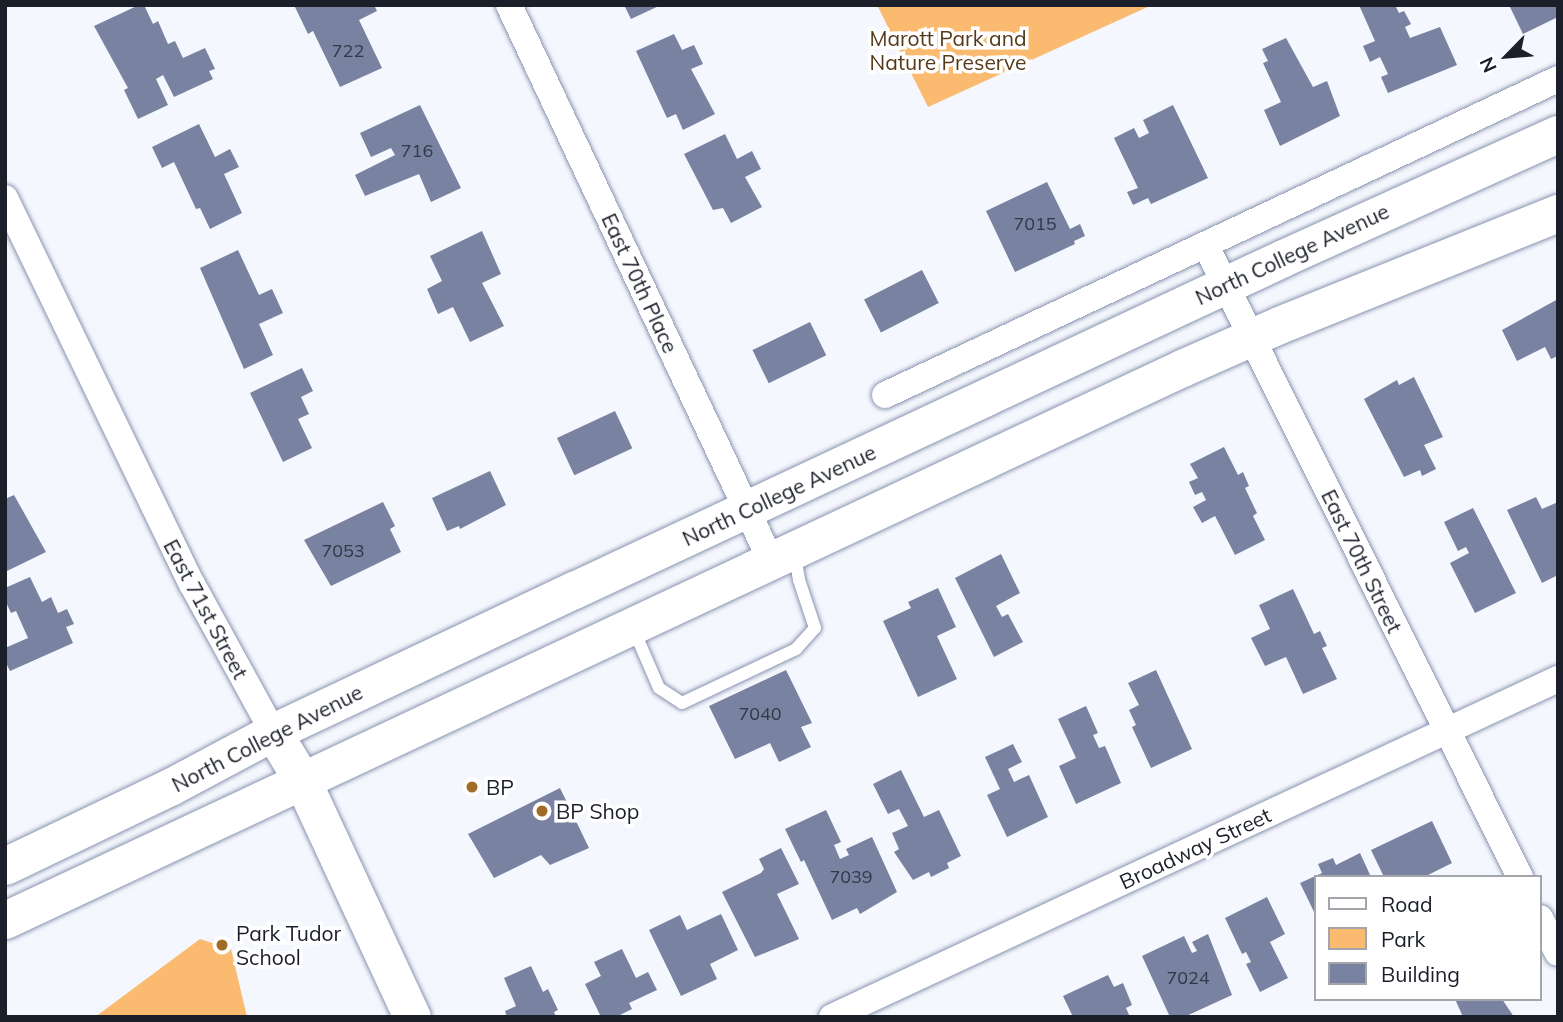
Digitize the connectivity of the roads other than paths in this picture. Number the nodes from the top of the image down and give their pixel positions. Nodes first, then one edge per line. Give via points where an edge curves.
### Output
1 (509, 5) edge
2 (1558, 79) edge
3 (1558, 134) edge
4 (5, 198) edge
5 (1558, 213) edge
6 (1206, 246) junction
7 (1224, 286) junction
8 (1251, 338) junction
9 (885, 395) dead end
10 (747, 510) junction
11 (783, 555) junction
12 (632, 626) junction
13 (1558, 680) edge
14 (1447, 731) junction
15 (273, 732) junction
16 (302, 780) junction
17 (5, 866) edge
18 (1519, 875) edge
19 (5, 920) edge
20 (1542, 922) edge
21 (1558, 953) edge
22 (412, 1017) edge
23 (832, 1017) edge

1 - 10 street, East 70th Place
2 - 6 street, North College Avenue
3 - 7 main road, North College Avenue
4 - 15 street, East 71st Street via 191,584
5 - 8 main road
6 - 7 street, East 70th Street
6 - 9 street, North College Avenue
7 - 8 street, East 70th Street
7 - 10 main road, North College Avenue
8 - 11 main road
8 - 14 street, East 70th Street
10 - 11 street, East 70th Place
10 - 15 main road, North College Avenue
11 - 12 main road
11 - 12 lane via 799,579 815,628 796,649 682,703 659,688
12 - 16 main road
13 - 14 street, Broadway Street
14 - 18 street, East 70th Street
14 - 23 street, Broadway Street
15 - 16 main road, East 71st Street
15 - 17 main road, North College Avenue via 170,788
16 - 19 main road
16 - 22 main road, East 71st Street
20 - 21 street

